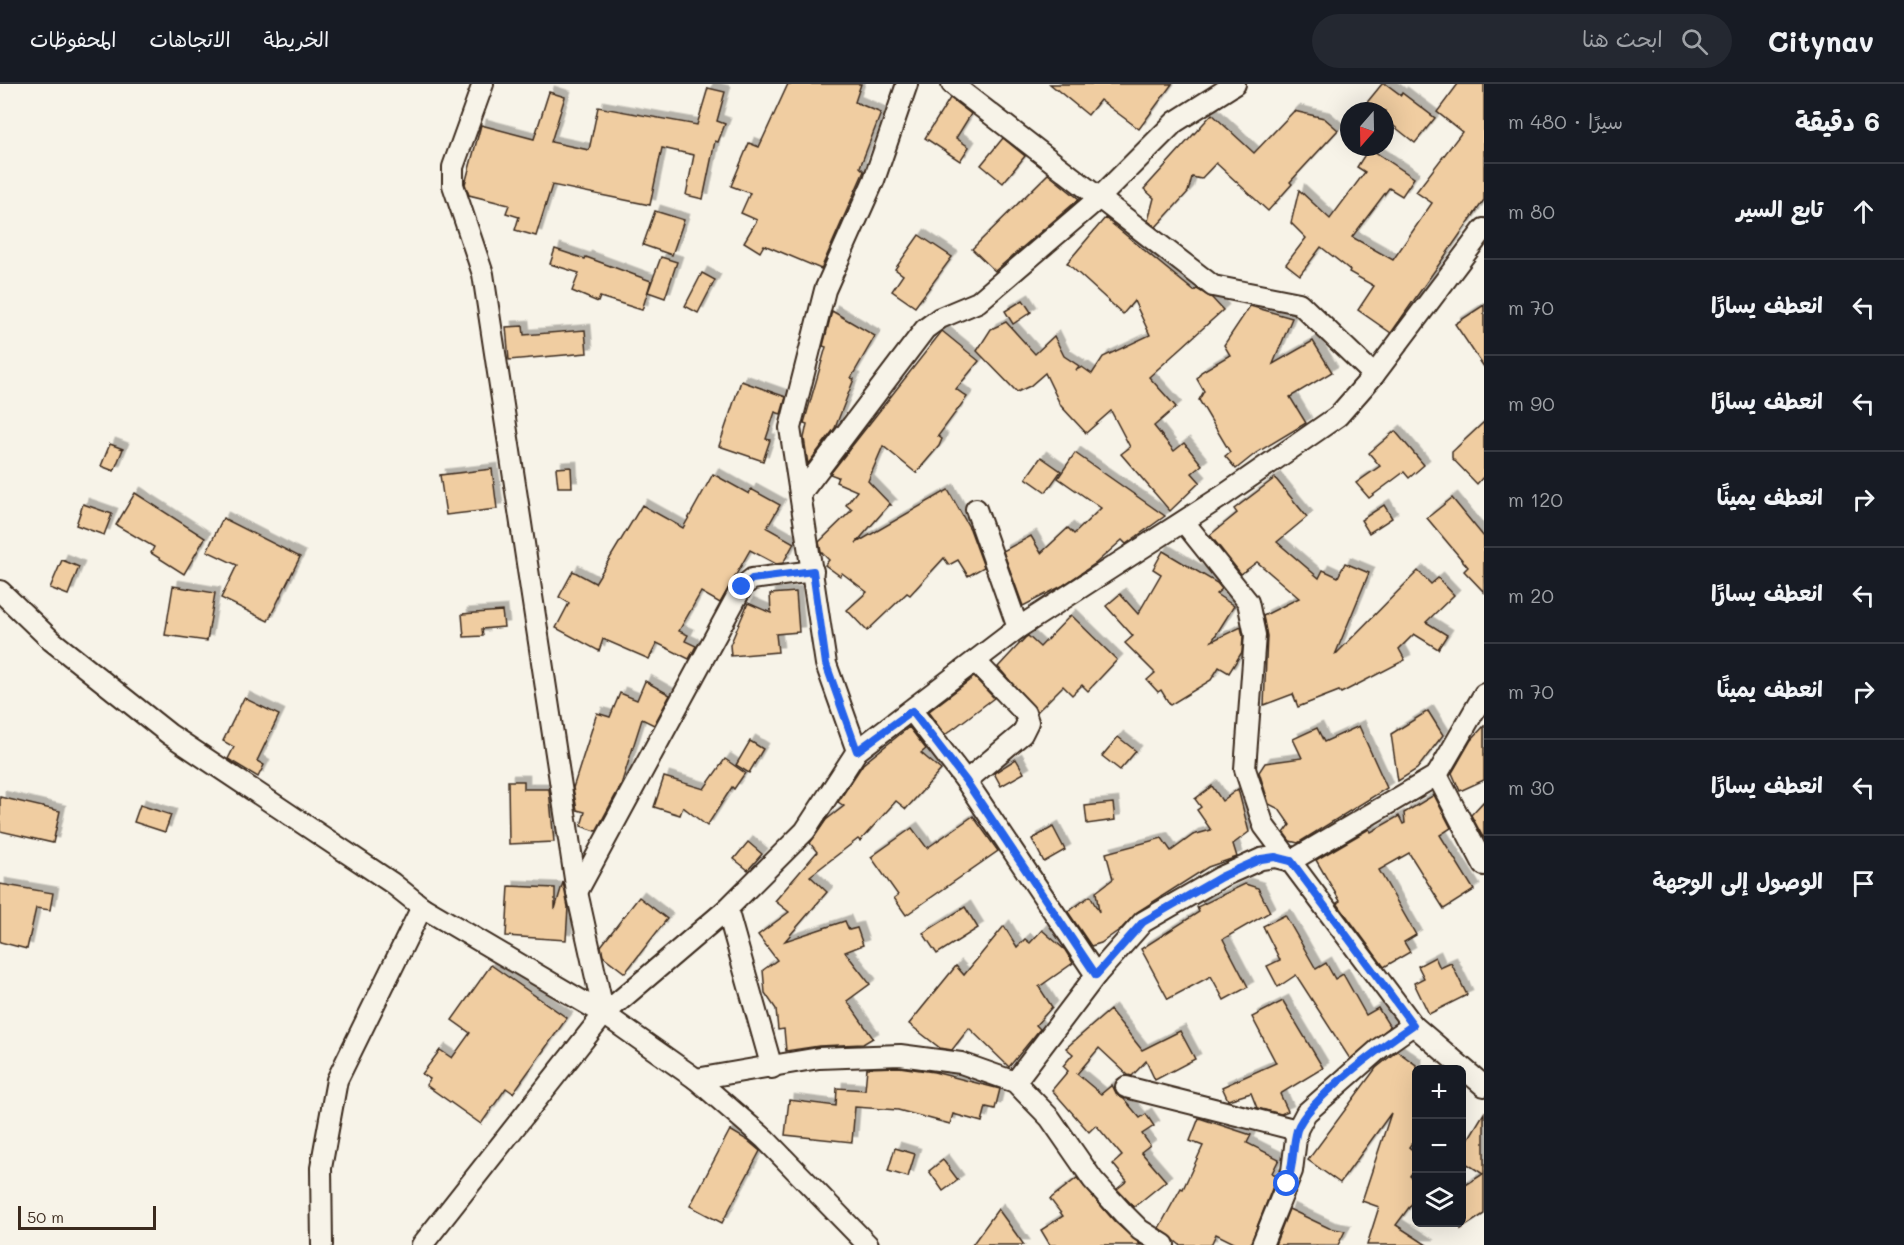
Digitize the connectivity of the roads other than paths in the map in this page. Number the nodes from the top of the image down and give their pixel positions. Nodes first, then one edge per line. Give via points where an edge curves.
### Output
1 (483, 84) edge
2 (907, 84) edge
3 (952, 84) edge
4 (1235, 84) edge
5 (1099, 198) junction
6 (1484, 229) edge
7 (1374, 375) junction
8 (801, 493) junction
9 (976, 509) dead end
10 (1184, 522) junction
11 (813, 571) junction
12 (0, 591) edge
13 (1018, 628) junction
14 (976, 662) junction
15 (1484, 694) edge
16 (912, 711) junction
17 (857, 751) junction
18 (1437, 775) junction
19 (966, 781) junction
20 (1291, 861) junction
21 (1484, 865) edge
22 (577, 892) junction
23 (422, 907) junction
24 (727, 909) junction
25 (1096, 975) junction
26 (604, 1014) junction
27 (1413, 1025) junction
28 (772, 1068) junction
29 (696, 1079) junction
30 (1015, 1082) junction
31 (1484, 1086) edge
32 (1126, 1087) dead end
33 (1297, 1130) junction
34 (322, 1245) edge
35 (422, 1245) edge
36 (868, 1245) edge
37 (1164, 1245) edge
38 (1262, 1245) edge

1 - 22 street via 453,166 453,185 483,274
2 - 8 street via 874,180 822,301 790,428
3 - 5 street
4 - 5 street via 1175,122
5 - 7 street via 1213,286 1299,303
5 - 8 street via 978,302 925,329
6 - 7 street
7 - 10 street via 1338,416
8 - 11 street
9 - 13 street
10 - 13 street
10 - 20 street via 1248,602 1255,635 1245,769 1264,826
11 - 17 street via 826,664
11 - 22 street via 752,579 742,587
12 - 23 street via 52,641 169,734
13 - 14 street
14 - 16 street
14 - 19 street via 1025,713 1028,722 1023,734
15 - 18 street
16 - 17 street
16 - 19 street
17 - 24 street via 804,831
18 - 20 street
18 - 21 street
19 - 25 street
20 - 25 street via 1261,859 1143,922
20 - 27 street
22 - 26 street
23 - 26 street
23 - 34 street via 337,1080 321,1168
24 - 26 street
24 - 28 street
25 - 30 street
26 - 29 street
26 - 35 street
27 - 31 street
27 - 33 street via 1380,1048 1306,1113
28 - 29 street
28 - 30 street via 819,1058 900,1055 961,1063
29 - 36 street via 765,1139
30 - 37 street via 1050,1118 1094,1180 1124,1214
32 - 33 street
33 - 38 street via 1292,1171

